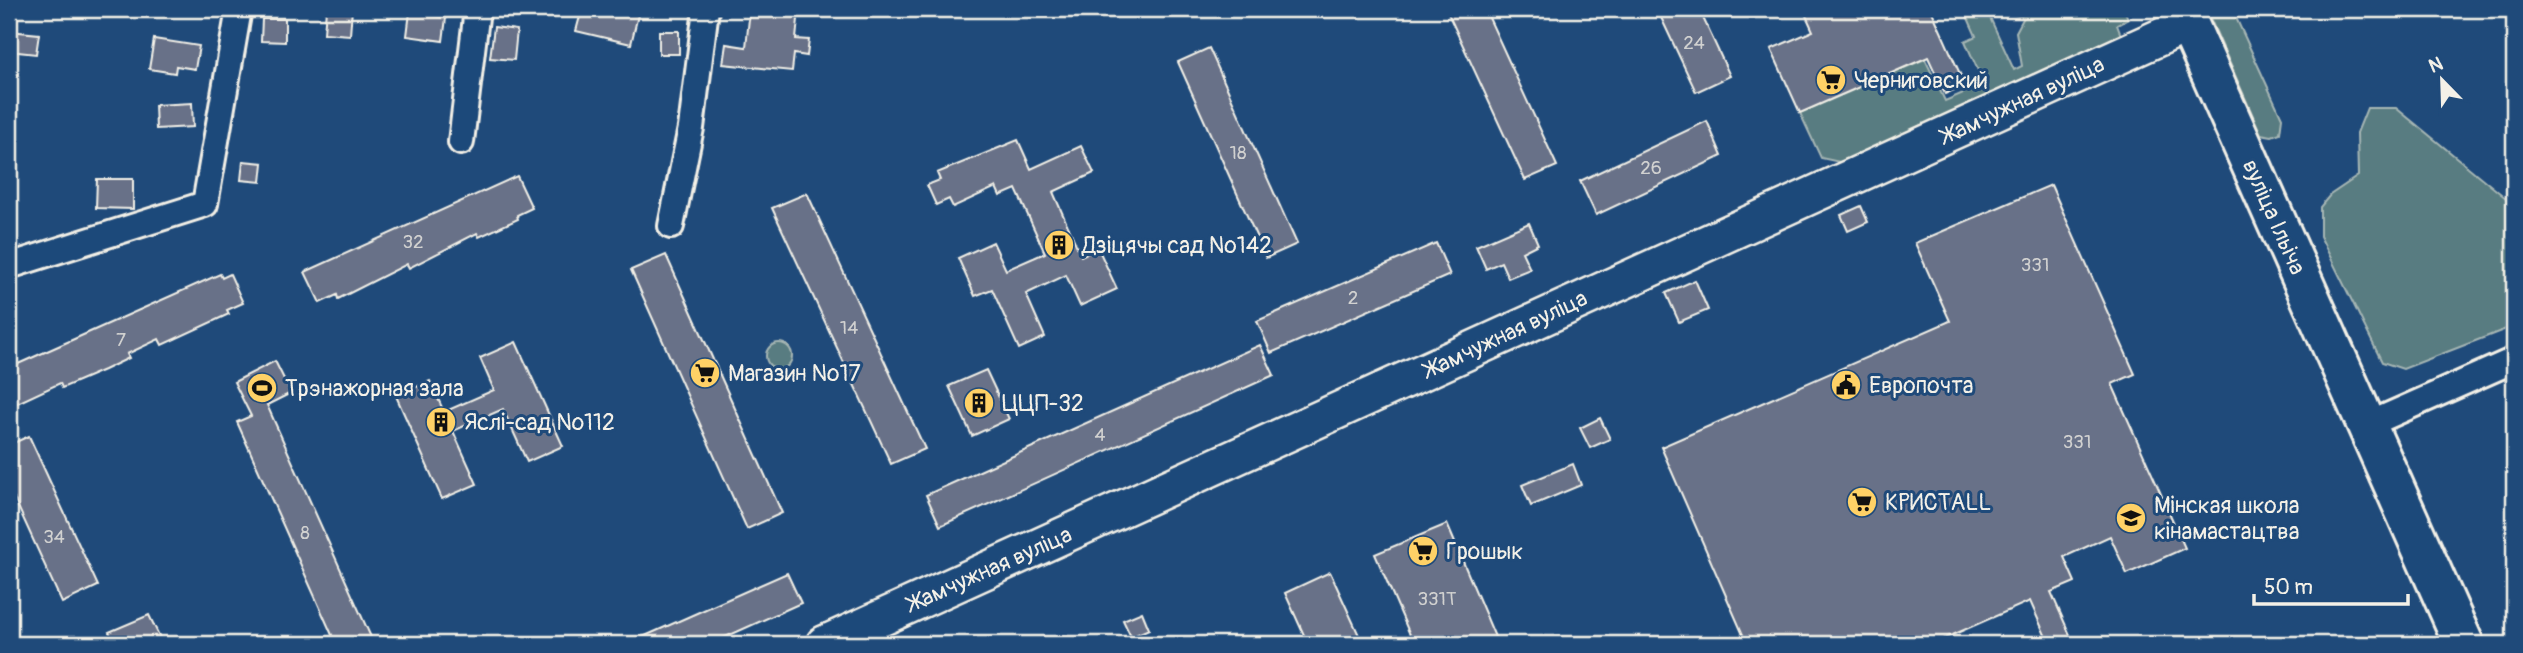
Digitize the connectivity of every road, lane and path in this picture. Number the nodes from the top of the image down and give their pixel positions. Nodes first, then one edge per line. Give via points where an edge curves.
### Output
1 (239, 9) edge
2 (477, 9) edge
3 (706, 9) edge
4 (2185, 16) edge
5 (461, 142) dead end
6 (671, 226) dead end
7 (9, 266) edge
8 (2514, 360) edge
9 (2365, 426) junction
10 (824, 644) edge
11 (2464, 644) edge

1 - 7 street via 205,204
2 - 5 street
3 - 6 street via 691,128
4 - 9 main road, вуліца Ільіча
4 - 10 main road, Жамчужная вуліца
8 - 9 street
9 - 11 main road, вуліца Ільіча

